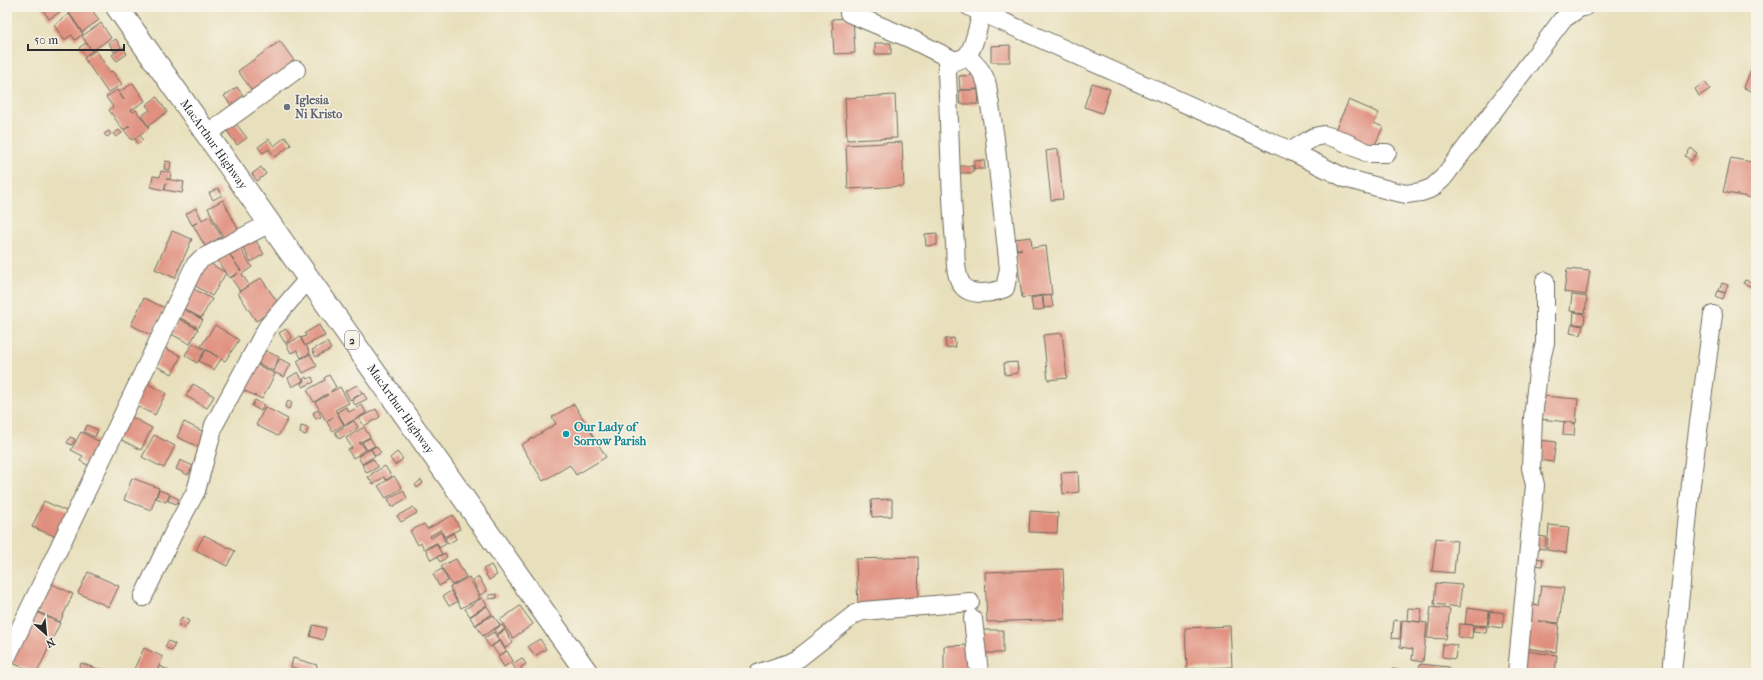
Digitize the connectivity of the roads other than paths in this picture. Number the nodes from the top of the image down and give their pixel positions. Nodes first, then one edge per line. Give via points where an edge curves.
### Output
1 (117, 7) edge
2 (1584, 7) edge
3 (976, 10) edge
4 (850, 13) dead end
5 (960, 58) junction
6 (296, 70) dead end
7 (207, 134) junction
8 (1291, 151) junction
9 (1387, 153) dead end
10 (270, 223) junction
11 (309, 278) junction
12 (1546, 280) dead end
13 (1713, 315) dead end
14 (143, 597) dead end
15 (7, 656) edge
16 (587, 673) edge
17 (759, 673) edge
18 (979, 673) edge
19 (1518, 673) edge
20 (1672, 673) edge

1 - 7 highway, MacArthur Highway / 2
2 - 8 street via 1562,20 1443,178 1432,188 1406,194 1392,191 1345,178
3 - 5 street via 971,51
3 - 8 street
4 - 5 street
5 - 5 street via 985,76 996,139 1009,269 1005,288 1000,290 974,293 963,286 958,276 947,74 948,65
6 - 7 street
7 - 10 highway, MacArthur Highway / 2
8 - 9 street via 1314,137 1324,135 1368,153
10 - 11 highway, MacArthur Highway / 2
10 - 15 street via 201,259 195,265
11 - 14 street via 268,326 214,425 196,490
11 - 16 highway, MacArthur Highway / 2
12 - 19 street via 1545,343 1538,372 1533,418 1531,468 1535,484
13 - 20 street via 1691,484
17 - 18 street via 799,658 855,614 971,610

